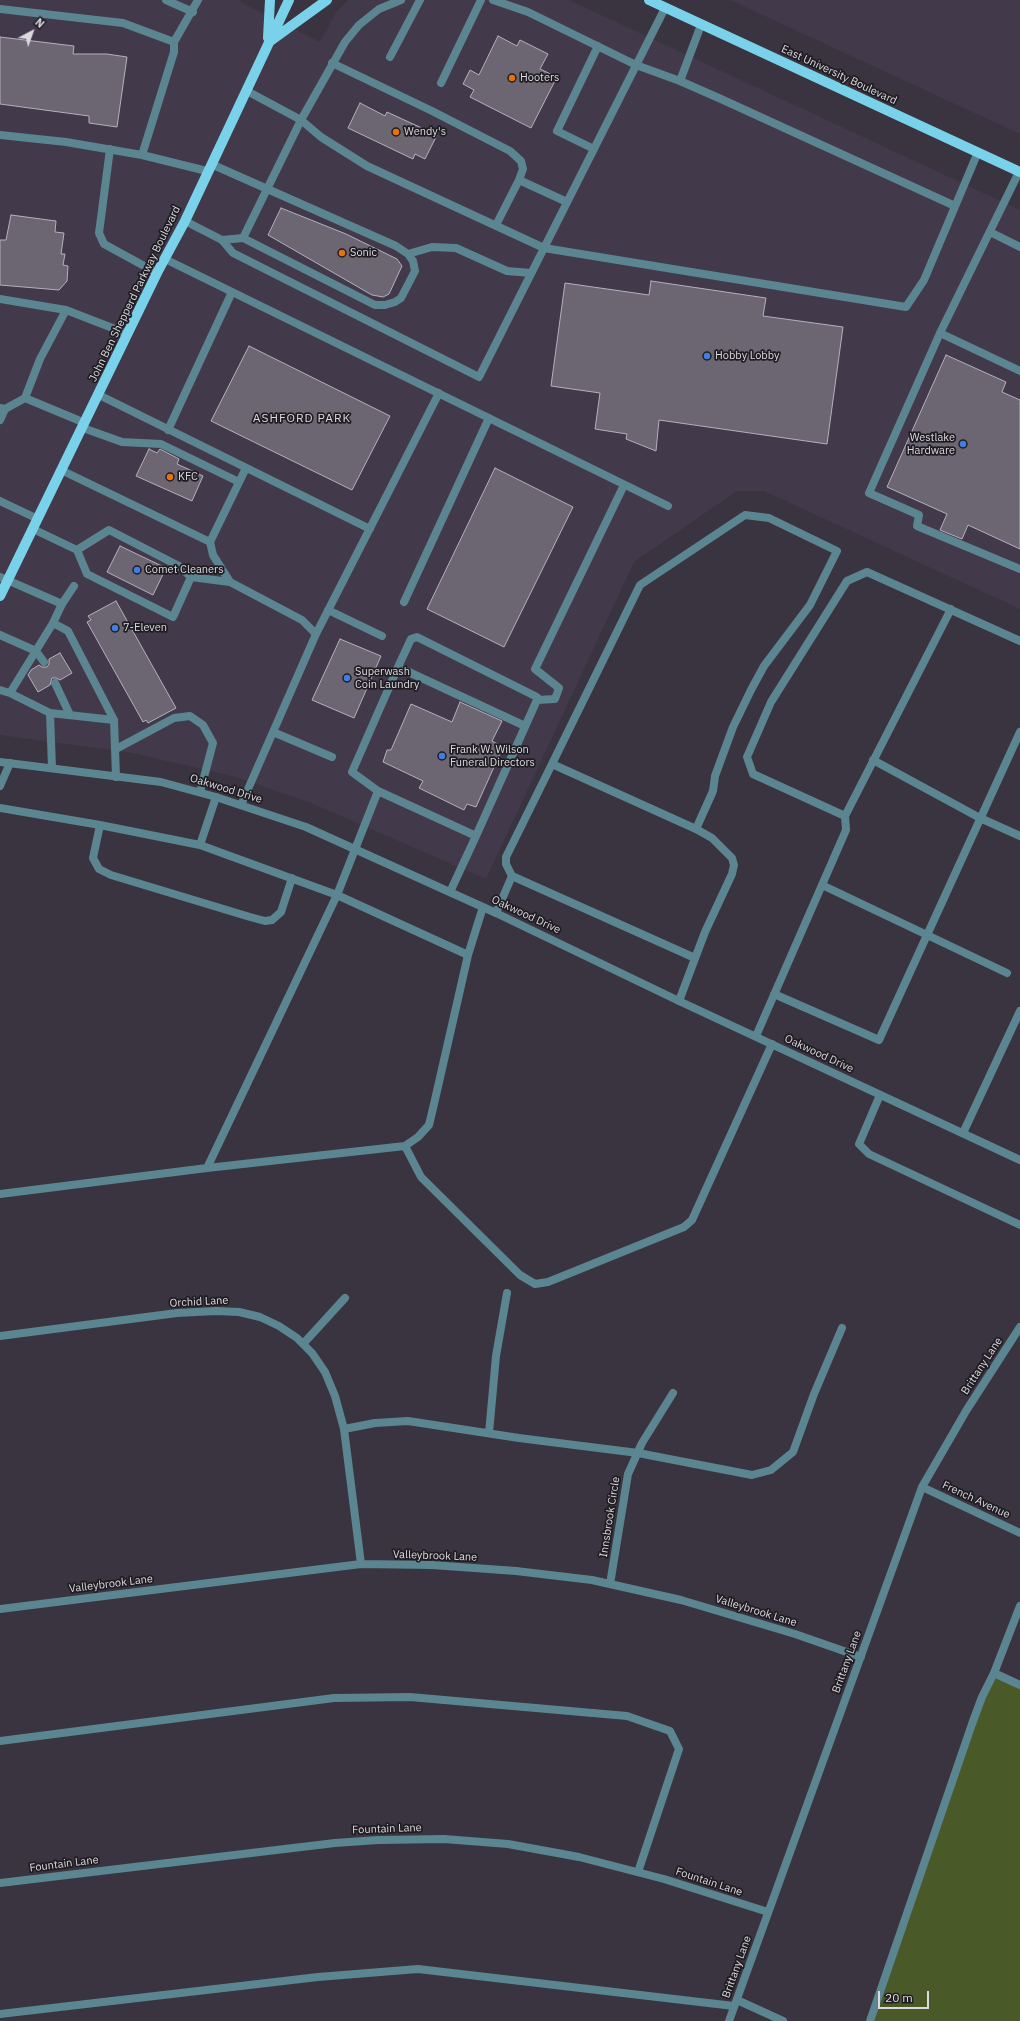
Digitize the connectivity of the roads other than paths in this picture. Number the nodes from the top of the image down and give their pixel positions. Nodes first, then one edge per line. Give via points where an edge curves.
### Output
1 (166, 0) edge
2 (198, 0) edge
3 (270, 0) edge
4 (288, 0) edge
5 (327, 0) edge
6 (401, 0) edge
7 (420, 0) edge
8 (481, 0) edge
9 (493, 0) edge
10 (649, 0) edge
11 (0, 8) edge
12 (664, 8) junction
13 (193, 12) junction
14 (701, 25) junction
15 (174, 42) junction
16 (268, 44) junction
17 (598, 46) junction
18 (390, 57) dead end
19 (332, 64) junction
20 (636, 65) junction
21 (680, 81) junction
22 (440, 83) dead end
23 (247, 92) junction
24 (301, 120) junction
25 (0, 135) edge
26 (594, 149) junction
27 (110, 150) junction
28 (978, 152) junction
29 (142, 155) junction
30 (209, 168) junction
31 (1020, 172) edge
32 (519, 180) junction
33 (267, 189) junction
34 (567, 202) junction
35 (955, 206) junction
36 (185, 221) junction
37 (496, 225) junction
38 (990, 232) junction
39 (243, 238) junction
40 (222, 240) junction
41 (544, 248) junction
42 (1020, 248) edge
43 (408, 254) junction
44 (165, 259) junction
45 (157, 273) junction
46 (531, 273) junction
47 (232, 292) junction
48 (0, 299) edge
49 (66, 310) junction
50 (940, 333) junction
51 (128, 334) junction
52 (1020, 371) edge
53 (439, 393) junction
54 (99, 395) junction
55 (25, 398) junction
56 (3, 408) edge
57 (489, 418) junction
58 (0, 420) edge
59 (84, 426) junction
60 (168, 430) junction
61 (246, 468) junction
62 (61, 470) junction
63 (239, 482) junction
64 (624, 485) junction
65 (0, 501) edge
66 (668, 506) dead end
67 (38, 519) junction
68 (33, 529) junction
69 (370, 529) junction
70 (210, 542) junction
71 (78, 550) junction
72 (1020, 570) edge
73 (191, 577) junction
74 (4, 578) edge
75 (230, 582) junction
76 (74, 586) dead end
77 (0, 596) edge
78 (404, 602) dead end
79 (62, 604) junction
80 (328, 610) junction
81 (950, 610) junction
82 (53, 622) junction
83 (316, 634) junction
84 (0, 635) edge
85 (382, 636) dead end
86 (1020, 641) edge
87 (36, 651) junction
88 (44, 662) dead end
89 (398, 667) junction
90 (55, 683) dead end
91 (0, 690) edge
92 (10, 693) junction
93 (537, 700) junction
94 (50, 713) junction
95 (70, 715) junction
96 (114, 720) junction
97 (525, 726) junction
98 (273, 732) junction
99 (1020, 732) edge
100 (116, 749) junction
101 (332, 756) dead end
102 (873, 760) junction
103 (0, 762) edge
104 (10, 763) junction
105 (552, 764) junction
106 (52, 768) junction
107 (116, 777) junction
108 (0, 786) edge
109 (378, 791) junction
110 (200, 792) junction
111 (216, 797) junction
112 (241, 805) junction
113 (0, 808) edge
114 (845, 816) junction
115 (980, 818) junction
116 (100, 825) junction
117 (696, 829) junction
118 (476, 836) junction
119 (1020, 836) edge
120 (200, 845) junction
121 (355, 847) junction
122 (512, 876) junction
123 (292, 878) junction
124 (822, 885) junction
125 (450, 892) junction
126 (337, 895) junction
127 (483, 907) junction
128 (496, 913) junction
129 (927, 935) junction
130 (468, 955) junction
131 (695, 958) junction
132 (1007, 973) dead end
133 (774, 994) junction
134 (679, 1001) junction
135 (1020, 1011) edge
136 (756, 1036) junction
137 (772, 1044) junction
138 (880, 1094) junction
139 (963, 1133) junction
140 (405, 1146) junction
141 (1020, 1160) edge
142 (207, 1168) junction
143 (0, 1194) edge
144 (1020, 1225) edge
145 (507, 1293) dead end
146 (345, 1298) dead end
147 (1020, 1327) edge
148 (842, 1328) dead end
149 (0, 1336) edge
150 (303, 1344) junction
151 (674, 1393) dead end
152 (344, 1429) junction
153 (489, 1433) junction
154 (638, 1453) junction
155 (922, 1487) junction
156 (1020, 1533) edge
157 (361, 1564) junction
158 (610, 1584) junction
159 (1020, 1606) edge
160 (0, 1609) edge
161 (861, 1657) junction
162 (994, 1673) junction
163 (1020, 1686) edge
164 (0, 1741) edge
165 (638, 1872) junction
166 (0, 1883) edge
167 (768, 1912) junction
168 (735, 2003) junction
169 (0, 2014) edge
170 (729, 2021) edge
171 (783, 2021) edge
172 (870, 2021) edge

1 - 13 street
2 - 13 street
3 - 16 main road
4 - 16 main road, John Ben Shepperd Parkway Boulevard
5 - 16 main road
6 - 19 street via 379,9 359,25
7 - 18 street
8 - 22 street
9 - 17 street via 528,12
10 - 12 main road, East University Boulevard
11 - 15 street via 123,23
12 - 14 main road, East University Boulevard
12 - 20 street
13 - 15 street
14 - 21 street
14 - 28 main road, East University Boulevard
15 - 29 street via 174,52
16 - 23 main road, John Ben Shepperd Parkway Boulevard
17 - 20 street
17 - 26 street via 557,131
19 - 24 street
19 - 32 street via 510,151 521,161 523,169
20 - 21 street
20 - 26 street
21 - 35 street
23 - 24 street
23 - 30 main road, John Ben Shepperd Parkway Boulevard
24 - 33 street
24 - 37 street via 321,137 367,166
25 - 27 street
26 - 34 street
27 - 29 street
27 - 45 street via 99,233 104,244
28 - 31 main road, East University Boulevard
28 - 35 street
29 - 30 street
30 - 33 street
30 - 36 main road, John Ben Shepperd Parkway Boulevard
31 - 38 street
32 - 34 street
32 - 37 street
33 - 39 street
33 - 43 street via 396,246
34 - 41 street
35 - 41 street via 924,280 906,307
36 - 40 street
36 - 44 main road, John Ben Shepperd Parkway Boulevard
37 - 41 street
38 - 42 street
38 - 50 street
39 - 40 street
39 - 43 street via 375,304 385,305 401,298 415,271
40 - 46 street via 232,253 479,377
41 - 46 street
43 - 46 street via 432,247 456,248 507,271
44 - 45 main road, John Ben Shepperd Parkway Boulevard
44 - 47 street
45 - 51 main road, John Ben Shepperd Parkway Boulevard
47 - 53 street
47 - 60 street
48 - 49 street
49 - 51 street
49 - 55 street via 40,359
50 - 52 street
50 - 72 street via 869,492 919,515 917,526
51 - 54 main road, John Ben Shepperd Parkway Boulevard
53 - 57 street
53 - 69 street
54 - 59 main road, John Ben Shepperd Parkway Boulevard
54 - 60 street
55 - 56 street
55 - 59 street
56 - 58 street
57 - 64 street
57 - 78 street
59 - 62 main road, John Ben Shepperd Parkway Boulevard
59 - 63 street via 122,442 161,444
60 - 61 street
61 - 63 street
61 - 69 street
62 - 67 main road, John Ben Shepperd Parkway Boulevard
62 - 70 street
63 - 70 street
64 - 66 street
64 - 93 street via 535,669 559,688 555,699
65 - 67 street
67 - 68 main road, John Ben Shepperd Parkway Boulevard
68 - 71 street
68 - 74 main road, John Ben Shepperd Parkway Boulevard
69 - 80 street
70 - 75 street via 213,555
71 - 73 street via 109,530 179,566
71 - 73 street via 87,574 173,617
73 - 75 street
74 - 77 main road, John Ben Shepperd Parkway Boulevard
74 - 79 street
75 - 83 street via 302,620
76 - 79 street
79 - 82 street
80 - 83 street
80 - 85 street
81 - 86 street
81 - 102 street
81 - 114 street via 867,572 847,581 771,702 747,758 753,774
82 - 87 street
82 - 96 street via 68,631
83 - 98 street
84 - 87 street
87 - 88 street
87 - 92 street
89 - 93 street via 411,639 417,637 535,695
89 - 97 street
89 - 109 street via 352,770 354,775
90 - 95 street
91 - 92 street
92 - 94 street
93 - 97 street
94 - 95 street
94 - 106 street
95 - 96 street
96 - 100 street
97 - 118 street
98 - 101 street
98 - 112 street
99 - 115 street
100 - 107 street
100 - 110 street via 174,718 190,716 204,725 213,743
102 - 114 street
102 - 115 street
103 - 104 street, Oakwood Drive
104 - 106 street, Oakwood Drive
104 - 108 street
105 - 117 street
105 - 117 street via 640,585 745,515 769,518 837,551 810,605 764,666 751,690 733,727 715,776 714,791
105 - 122 street via 506,857 506,864
106 - 107 street, Oakwood Drive
107 - 110 street, Oakwood Drive via 161,782
109 - 118 street
109 - 121 street
110 - 111 street, Oakwood Drive
111 - 112 street, Oakwood Drive
111 - 120 street
112 - 121 street, Oakwood Drive
113 - 116 street
114 - 124 street via 846,830
115 - 119 street
115 - 129 street
116 - 120 street
116 - 123 street via 93,858 99,869 111,875 250,917 272,920 281,912
117 - 131 street via 712,838 725,850 734,865
118 - 125 street
120 - 123 street
121 - 125 street, Oakwood Drive
121 - 126 street
122 - 128 street
122 - 131 street
123 - 126 street
124 - 129 street
124 - 133 street
125 - 127 street, Oakwood Drive
126 - 130 street
126 - 142 street
127 - 128 street, Oakwood Drive
127 - 130 street
128 - 134 street, Oakwood Drive
129 - 132 street
129 - 133 street via 879,1040
130 - 140 street via 429,1125 418,1138
131 - 134 street
133 - 136 street
134 - 136 street, Oakwood Drive
135 - 139 street
136 - 137 street, Oakwood Drive
137 - 138 street, Oakwood Drive
137 - 140 street via 692,1220 684,1228 548,1282 535,1284 520,1276 421,1177
138 - 139 street, Oakwood Drive
138 - 144 street via 859,1144 869,1154
139 - 141 street, Oakwood Drive
140 - 142 street
142 - 143 street
145 - 153 street via 496,1356
146 - 150 street
147 - 155 street, Brittany Lane via 966,1411
148 - 154 street via 793,1452 771,1470 752,1475
149 - 150 street, Orchid Lane via 216,1310 260,1317 279,1326
150 - 152 street, Orchid Lane via 325,1372
151 - 154 street, Innsbrook Circle
152 - 153 street via 375,1423 408,1421
152 - 157 street, Orchid Lane
153 - 154 street
154 - 158 street, Innsbrook Circle via 628,1474
155 - 156 street, French Avenue
155 - 161 street, Brittany Lane
157 - 158 street, Valleybrook Lane via 432,1565 516,1571
157 - 160 street, Valleybrook Lane
158 - 161 street, Valleybrook Lane via 681,1600 795,1634
159 - 162 street
161 - 167 street, Brittany Lane
162 - 163 street
162 - 172 street via 972,1724
164 - 165 street via 334,1698 410,1696 627,1716 670,1731 679,1749
165 - 166 street, Fountain Lane via 508,1844 413,1839 342,1842
165 - 167 street, Fountain Lane
167 - 168 street, Brittany Lane
168 - 169 street via 418,1969 318,1977
168 - 170 street, Brittany Lane
168 - 171 street

